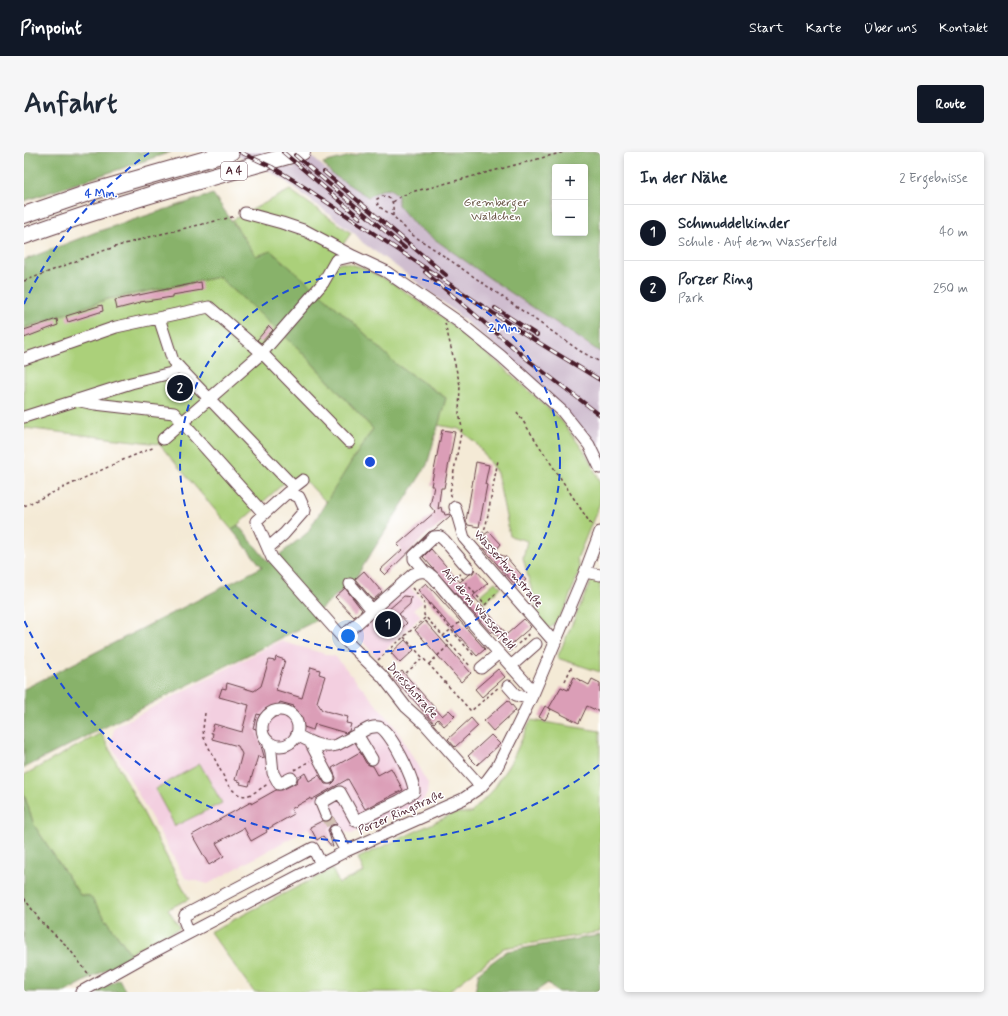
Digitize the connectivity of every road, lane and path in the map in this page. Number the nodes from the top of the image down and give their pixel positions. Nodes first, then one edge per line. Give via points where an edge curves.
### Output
1 (231, 152) edge
2 (302, 152) edge
3 (564, 152) edge
4 (393, 202) junction
5 (245, 213) joint
6 (24, 215) edge
7 (393, 216) junction
8 (24, 236) edge
9 (353, 256) junction
10 (24, 281) edge
11 (441, 310) junction
12 (159, 318) junction
13 (262, 353) junction
14 (24, 359) edge
15 (600, 362) edge
16 (179, 367) junction
17 (75, 400) junction
18 (209, 400) junction
19 (517, 412) dead end
20 (24, 417) edge
21 (183, 422) junction
22 (349, 442) dead end
23 (159, 443) joint
24 (498, 460) dead end
25 (600, 468) edge
26 (303, 480) dead end
27 (24, 506) edge
28 (455, 506) joint
29 (264, 514) junction
30 (600, 529) edge
31 (600, 532) edge
32 (471, 547) junction
33 (268, 548) junction
34 (468, 568) joint
35 (424, 571) junction
36 (585, 572) junction
37 (600, 575) edge
38 (406, 580) junction
39 (350, 584) dead end
40 (468, 584) junction
41 (504, 586) junction
42 (452, 598) junction
43 (428, 604) dead end
44 (372, 610) junction
45 (466, 616) junction
46 (426, 617) junction
47 (451, 629) junction
48 (525, 633) dead end
49 (443, 636) junction
50 (342, 637) junction
51 (404, 637) junction
52 (554, 642) junction
53 (514, 643) dead end
54 (450, 644) junction
55 (536, 644) dead end
56 (516, 645) junction
57 (501, 655) junction
58 (475, 657) dead end
59 (423, 658) junction
60 (429, 664) junction
61 (371, 666) junction
62 (572, 666) dead end
63 (477, 669) joint
64 (513, 669) junction
65 (406, 673) dead end
66 (565, 681) dead end
67 (508, 686) dead end
68 (532, 695) junction
69 (205, 713) dead end
70 (357, 734) junction
71 (297, 735) junction
72 (268, 741) junction
73 (310, 742) junction
74 (287, 745) junction
75 (318, 756) junction
76 (272, 759) junction
77 (372, 759) dead end
78 (291, 778) dead end
79 (276, 780) junction
80 (481, 787) junction
81 (338, 793) junction
82 (326, 815) tunnel mouth
83 (335, 831) tunnel mouth
84 (346, 851) junction
85 (321, 864) junction
86 (24, 898) edge
87 (189, 934) junction
88 (96, 984) junction
89 (81, 992) edge

1 - 6 highway, A 4 via 91,192
2 - 8 highway, A 4 via 166,190
3 - 4 path via 425,190 413,191
4 - 7 path
4 - 7 path via 383,196 377,199 378,206
5 - 9 street via 306,231
5 - 10 path via 118,246
7 - 15 path via 411,234 580,351
9 - 11 street via 385,271
9 - 13 street via 336,260 323,283
11 - 25 street via 501,356 562,411 589,445
11 - 28 path via 460,385 459,413 462,428 450,492
12 - 13 street via 210,307
12 - 14 street via 116,327
12 - 16 street via 173,362
13 - 18 street
13 - 22 street
16 - 17 street via 171,373
16 - 18 street
17 - 20 street
17 - 21 street via 174,413
18 - 21 street
18 - 26 street via 294,487
19 - 30 path via 590,523
21 - 23 street
21 - 29 street
23 - 27 path
24 - 32 path via 486,525 483,534
28 - 32 street, Wasserturmstraße via 464,538
29 - 33 street, Drieschstraße via 256,520
29 - 33 street via 288,492 299,497 305,510
31 - 36 street, Porzer Ringstraße
32 - 41 street, Wasserturmstraße
33 - 50 street, Drieschstraße via 272,558
34 - 35 street via 441,536 438,536 414,556
34 - 40 path via 459,575
35 - 38 street, Auf dem Wasserfeld via 413,574
35 - 42 street, Auf dem Wasserfeld
36 - 37 street
36 - 52 street, Porzer Ringstraße
38 - 44 street, Auf dem Wasserfeld
38 - 46 path via 424,601
39 - 44 street
40 - 41 path via 486,604
40 - 42 path
41 - 52 street, Wasserturmstraße
42 - 45 street, Auf dem Wasserfeld
43 - 47 path
44 - 50 street, Auf dem Wasserfeld
45 - 47 path
45 - 57 street, Auf dem Wasserfeld
46 - 49 path
46 - 51 path
47 - 49 path
47 - 58 path
48 - 56 path via 528,635
49 - 54 path
50 - 61 street, Drieschstraße
51 - 59 path
51 - 61 path
52 - 68 street, Porzer Ringstraße
53 - 56 path
54 - 60 path
54 - 63 path
55 - 64 street
56 - 57 path
57 - 63 street
57 - 64 street, Auf dem Wasserfeld
59 - 60 path
59 - 65 path
60 - 64 path via 471,712
61 - 80 street, Drieschstraße
62 - 66 path
64 - 68 street, Auf dem Wasserfeld
67 - 68 street via 516,695
68 - 80 street, Porzer Ringstraße via 497,767
69 - 79 path via 204,738 228,785 238,796 250,795
70 - 73 street via 331,747
70 - 77 street
70 - 81 street via 375,726 384,730 408,771 414,792 356,821 340,792
71 - 72 street via 295,718 280,710 265,719 263,730
71 - 73 street
71 - 74 street
72 - 74 street via 277,746
72 - 76 street
73 - 75 street
74 - 76 street via 280,748
75 - 79 path
75 - 81 street
76 - 79 street
78 - 79 street via 279,784
80 - 84 street, Porzer Ringstraße via 463,799
81 - 82 street via 321,803
83 - 84 street
84 - 85 street, Porzer Ringstraße
85 - 87 street, Porzer Ringstraße
85 - 87 street via 313,848 185,915 184,920
86 - 88 path via 41,922 66,946
87 - 88 street, Porzer Ringstraße
88 - 89 street, Porzer Ringstraße

